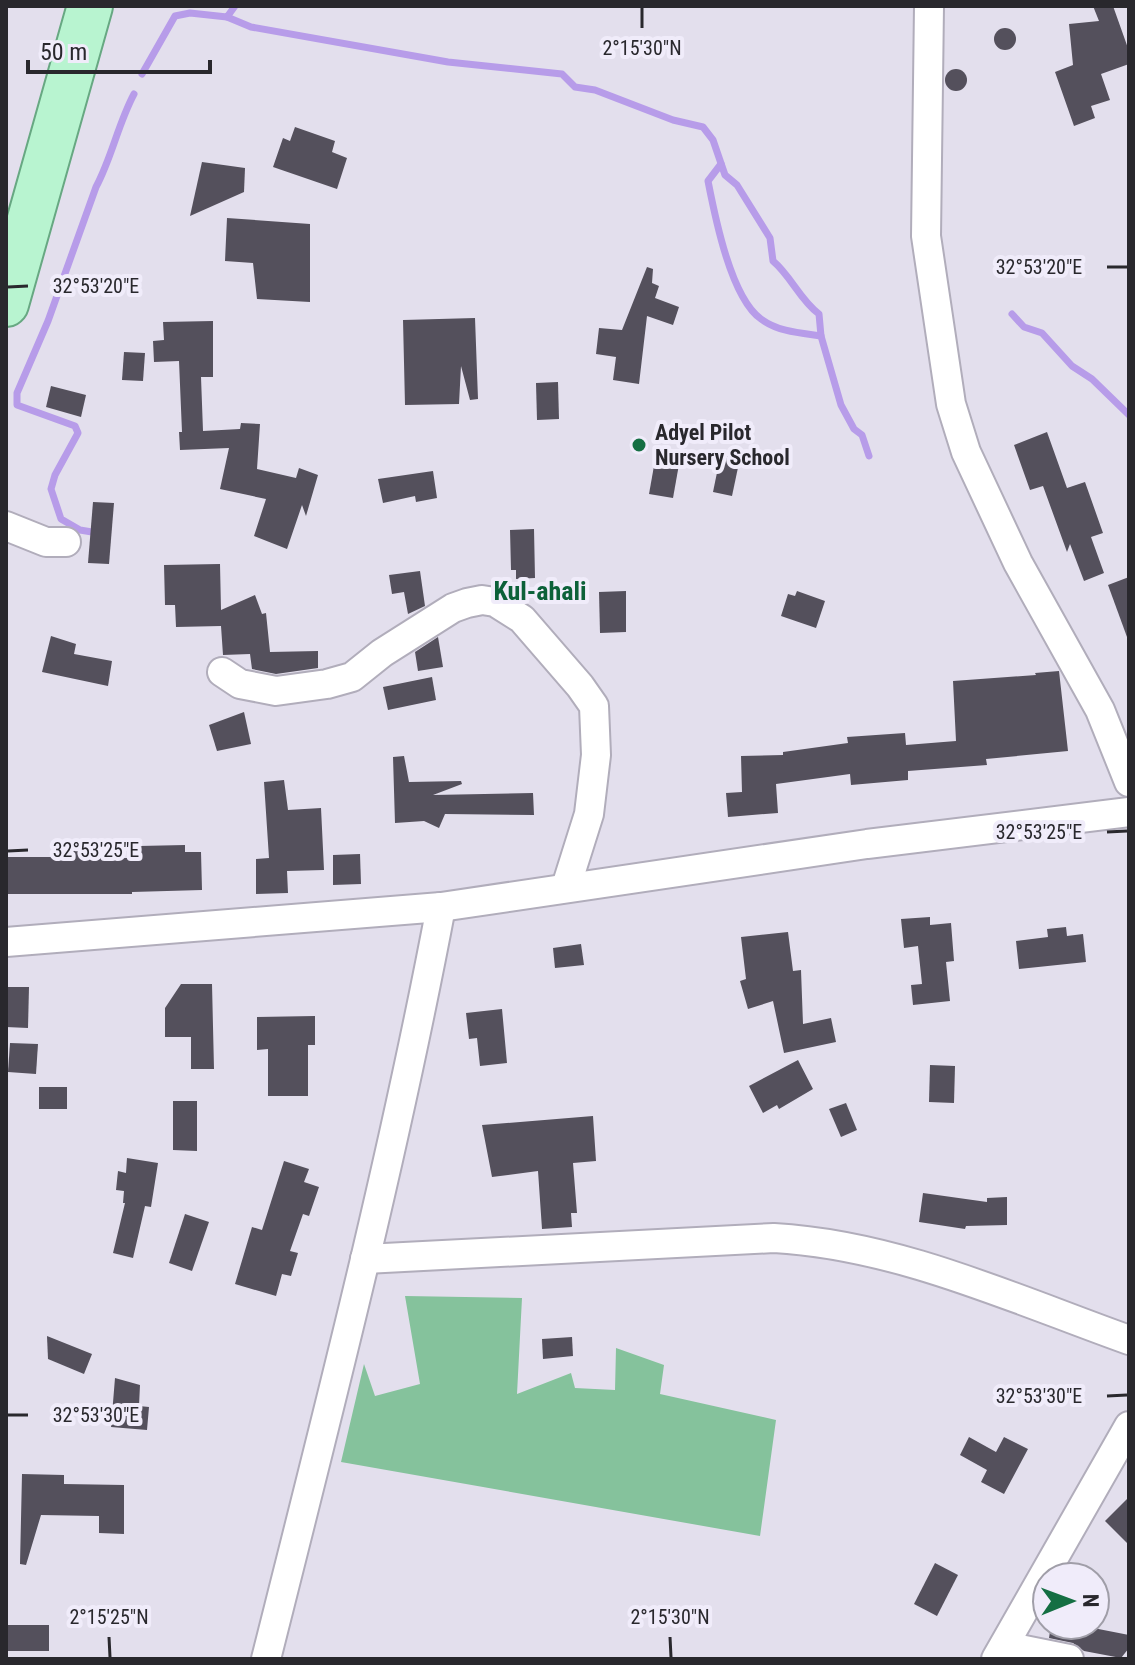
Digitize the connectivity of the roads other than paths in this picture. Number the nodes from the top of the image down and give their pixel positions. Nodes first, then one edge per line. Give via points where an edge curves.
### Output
1 (90, 6) edge
2 (929, 6) edge
3 (6, 304) edge
4 (6, 526) edge
5 (56, 542) dead end
6 (222, 672) dead end
7 (1129, 782) edge
8 (1129, 812) edge
9 (566, 887) junction
10 (441, 907) junction
11 (6, 942) edge
12 (365, 1259) junction
13 (1129, 1340) edge
14 (1129, 1426) edge
15 (1000, 1653) edge
16 (266, 1659) edge
17 (1069, 1659) edge

1 - 3 main road
2 - 7 street via 926,236 951,404 966,452 1018,563 1100,710
4 - 5 street
6 - 9 street via 240,684 276,691 327,684 352,677 453,608 495,602 522,619 594,706 596,755 589,814
8 - 9 street
9 - 10 street
10 - 11 street
10 - 12 street
12 - 13 street via 810,1240 907,1260
12 - 16 street
14 - 15 street
15 - 17 street

